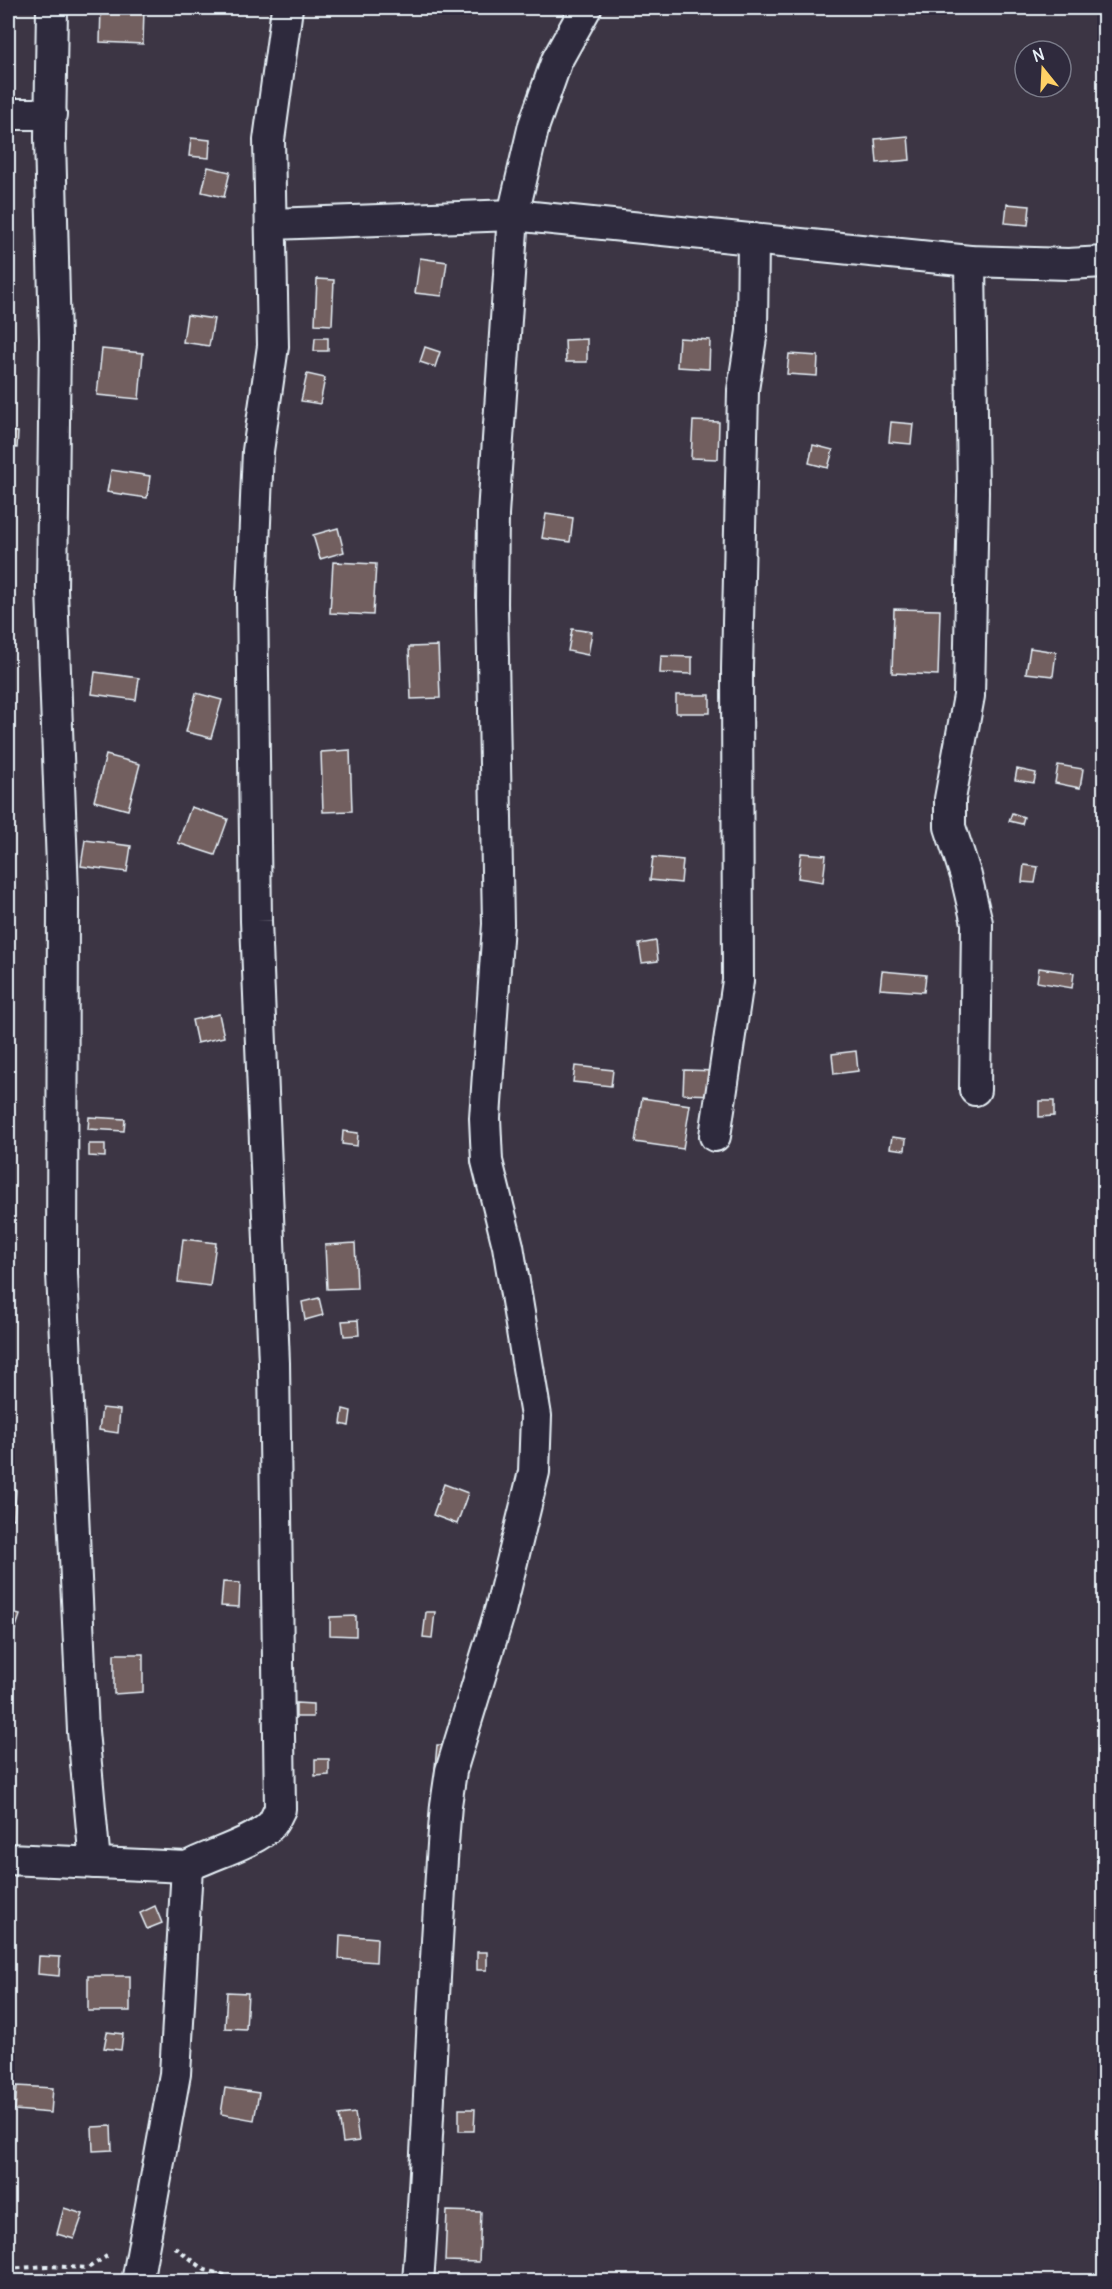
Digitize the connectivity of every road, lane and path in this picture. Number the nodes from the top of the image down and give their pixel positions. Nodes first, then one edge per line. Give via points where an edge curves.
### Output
1 (52, 8) edge
2 (287, 8) edge
3 (586, 8) edge
4 (8, 114) edge
5 (51, 114) junction
6 (513, 215) junction
7 (273, 224) junction
8 (753, 239) junction
9 (970, 261) junction
10 (1104, 262) edge
11 (975, 1090) dead end
12 (715, 1136) dead end
13 (8, 1859) edge
14 (95, 1863) junction
15 (187, 1867) junction
16 (137, 2282) edge
17 (418, 2282) edge

1 - 5 street
2 - 7 street via 269,140
3 - 6 street via 557,60 534,125
4 - 5 street
5 - 14 street via 55,339 52,589 63,894 62,1273 83,1731
6 - 7 street
6 - 8 street
6 - 17 street via 493,514 498,924 485,1118 487,1161 508,1246 536,1416 534,1472 500,1611 451,1771 446,1805
7 - 15 street via 273,346 258,451 252,612 256,921 274,1363 280,1809 271,1826 251,1839
8 - 9 street
8 - 12 street via 752,331 743,390 737,669 738,981
9 - 10 street
9 - 11 street via 973,492 969,696 950,799 950,827 976,923
13 - 14 street
14 - 15 street
15 - 16 street via 175,2074

